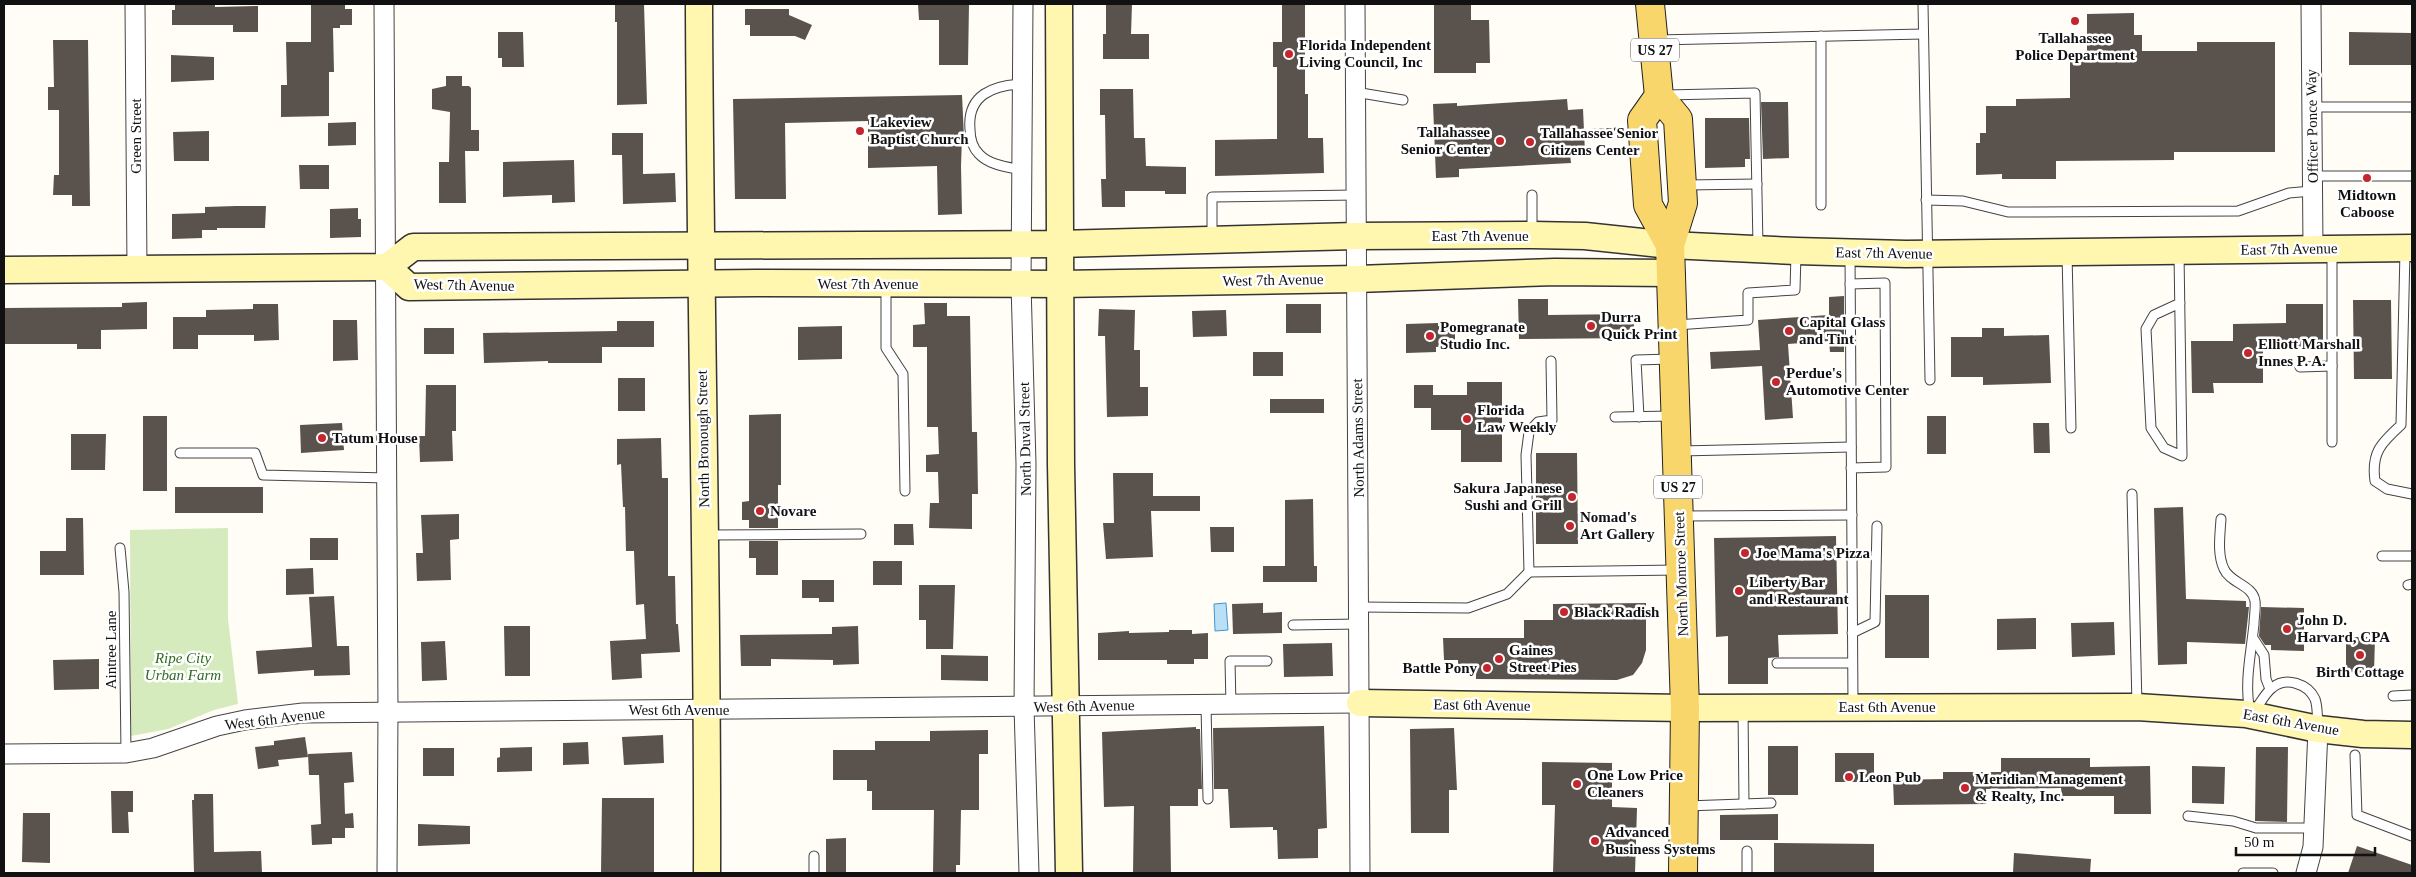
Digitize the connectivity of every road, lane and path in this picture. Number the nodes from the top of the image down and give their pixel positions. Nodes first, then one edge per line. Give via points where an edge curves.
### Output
1 (135, 4) edge
2 (384, 4) edge
3 (700, 4) edge
4 (1023, 4) edge
5 (1060, 4) edge
6 (1355, 4) edge
7 (1650, 4) edge
8 (1923, 4) edge
9 (2310, 4) edge
10 (1923, 34) junction
11 (1820, 36) junction
12 (1655, 40) junction
13 (1023, 84) junction
14 (1355, 92) junction
15 (1659, 96) junction
16 (1403, 100) dead end
17 (2312, 107) junction
18 (2412, 107) edge
19 (1628, 128) dead end
20 (1584, 131) dead end
21 (1022, 170) junction
22 (2412, 176) edge
23 (1757, 184) junction
24 (2312, 184) junction
25 (1682, 185) junction
26 (1356, 195) junction
27 (1532, 195) dead end
28 (1926, 200) junction
29 (1821, 205) dead end
30 (1532, 235) junction
31 (1356, 236) junction
32 (1212, 241) junction
33 (1021, 244) junction
34 (1059, 244) junction
35 (1670, 245) junction
36 (700, 246) junction
37 (829, 246) junction
38 (2322, 248) junction
39 (2409, 248) edge
40 (1758, 249) junction
41 (2179, 250) junction
42 (1796, 251) junction
43 (2067, 251) junction
44 (1850, 252) junction
45 (1927, 254) junction
46 (387, 267) junction
47 (137, 269) junction
48 (4, 270) edge
49 (1533, 273) junction
50 (1672, 273) junction
51 (1357, 279) junction
52 (701, 284) junction
53 (829, 284) junction
54 (886, 284) junction
55 (1021, 284) junction
56 (1060, 284) junction
57 (1850, 284) junction
58 (2180, 303) junction
59 (1673, 326) junction
60 (1674, 359) junction
61 (1551, 361) dead end
62 (2332, 366) junction
63 (2300, 367) dead end
64 (1930, 380) dead end
65 (1676, 416) junction
66 (1615, 417) dead end
67 (1639, 417) junction
68 (2071, 428) dead end
69 (2332, 442) dead end
70 (1851, 447) junction
71 (1677, 451) junction
72 (180, 452) dead end
73 (1851, 468) junction
74 (387, 478) junction
75 (906, 491) dead end
76 (2132, 494) dead end
77 (2412, 494) edge
78 (1852, 515) junction
79 (1679, 516) junction
80 (2221, 520) dead end
81 (1877, 526) dead end
82 (861, 534) dead end
83 (705, 535) junction
84 (120, 548) dead end
85 (2382, 556) dead end
86 (2412, 556) edge
87 (1681, 570) junction
88 (1528, 572) junction
89 (1360, 616) junction
90 (1293, 625) dead end
91 (1852, 633) junction
92 (2252, 638) junction
93 (1267, 661) dead end
94 (1852, 663) junction
95 (1777, 664) dead end
96 (2270, 689) junction
97 (2412, 695) edge
98 (2392, 696) dead end
99 (1360, 703) junction
100 (1206, 705) junction
101 (1231, 705) junction
102 (1067, 706) junction
103 (1024, 707) junction
104 (1743, 707) junction
105 (1853, 707) junction
106 (2137, 707) junction
107 (1685, 708) junction
108 (708, 710) junction
109 (388, 711) junction
110 (2251, 715) junction
111 (2318, 729) junction
112 (2412, 735) edge
113 (126, 753) junction
114 (4, 754) edge
115 (2355, 755) dead end
116 (1208, 800) dead end
117 (1744, 804) junction
118 (1771, 804) dead end
119 (1684, 806) junction
120 (2188, 816) dead end
121 (2314, 828) junction
122 (2412, 836) edge
123 (1747, 851) dead end
124 (814, 856) dead end
125 (2307, 871) edge
126 (387, 873) edge
127 (707, 873) edge
128 (814, 873) edge
129 (1029, 873) edge
130 (1069, 873) edge
131 (1360, 873) edge
132 (1683, 873) edge
133 (1747, 873) edge
134 (2243, 873) edge
135 (2272, 873) edge

1 - 47 street, Green Street
2 - 46 street
3 - 36 street, North Bronough Street
4 - 13 street, North Duval Street
5 - 34 street
6 - 14 street, North Adams Street
7 - 12 main road, US 27
8 - 10 lane
9 - 17 street, Officer Ponce Way
10 - 11 lane
10 - 28 lane
11 - 12 lane
11 - 29 lane
12 - 15 main road, US 27
13 - 21 street, North Duval Street
13 - 21 lane via 1000,86 988,91 976,102 969,115 970,140 979,155 1000,166
14 - 16 lane
14 - 26 street, North Adams Street
15 - 23 lane via 1754,93
15 - 25 main road, North Monroe Street / US 27 via 1678,119
15 - 35 main road, North Monroe Street / US 27 via 1642,120 1648,205
17 - 18 lane
17 - 24 street, Officer Ponce Way
19 - 20 path
21 - 33 street, North Duval Street
22 - 24 lane
23 - 25 lane
23 - 40 lane
24 - 28 lane via 2238,211 2008,212 1963,200
24 - 38 street, Officer Ponce Way
25 - 35 main road, North Monroe Street / US 27 via 1683,203
26 - 31 street, North Adams Street
26 - 32 lane via 1212,197
27 - 30 lane
28 - 45 lane
30 - 31 street, East 7th Avenue
30 - 35 street, East 7th Avenue via 1585,236
30 - 49 street
31 - 32 street
31 - 51 street, North Adams Street
32 - 34 street
33 - 34 street
33 - 37 street
33 - 55 street, North Duval Street
34 - 56 street
35 - 40 street, East 7th Avenue
35 - 50 main road, North Monroe Street / US 27
36 - 37 street
36 - 46 street via 412,247
36 - 52 street, North Bronough Street
37 - 53 street
38 - 39 street, East 7th Avenue
38 - 41 street, East 7th Avenue
38 - 62 lane
39 - 77 lane via 2401,425 2381,443 2373,465 2375,481 2387,489
40 - 42 street, East 7th Avenue
41 - 43 street, East 7th Avenue
41 - 58 lane
42 - 44 street, East 7th Avenue
42 - 59 lane via 1795,290 1748,293 1748,320
43 - 45 street, East 7th Avenue
43 - 68 lane
44 - 45 street, East 7th Avenue
44 - 57 lane
45 - 64 lane
46 - 47 street
46 - 52 street, West 7th Avenue via 409,287
46 - 74 street
47 - 48 street
49 - 50 street
49 - 51 street
50 - 59 main road, North Monroe Street / US 27
51 - 56 street, West 7th Avenue
51 - 89 street, North Adams Street
52 - 53 street, West 7th Avenue
52 - 83 street, North Bronough Street
53 - 54 street, West 7th Avenue
54 - 55 street, West 7th Avenue
54 - 75 lane via 886,348 902,374
55 - 56 street, West 7th Avenue
55 - 103 street, North Duval Street via 1026,464
56 - 102 street
57 - 70 lane
57 - 73 lane via 1885,283 1886,467
58 - 58 lane via 2154,315 2146,330 2151,428 2164,448 2182,456
59 - 60 main road, North Monroe Street / US 27
60 - 65 main road, North Monroe Street / US 27
60 - 67 lane via 1636,360
61 - 88 lane via 1552,420 1538,422 1529,432 1526,455
62 - 63 lane
62 - 69 lane
65 - 67 lane
65 - 71 main road, North Monroe Street / US 27
66 - 67 lane
70 - 71 lane
70 - 73 lane
71 - 79 main road, North Monroe Street / US 27
72 - 74 lane via 255,453 263,475
73 - 78 lane
74 - 109 street
76 - 106 lane
78 - 79 lane
78 - 91 lane
79 - 87 main road, North Monroe Street / US 27
80 - 92 lane via 2220,550 2224,571 2255,598
81 - 91 lane via 1875,622
82 - 83 lane
83 - 108 street, North Bronough Street
84 - 113 lane, Aintree Lane via 124,592
85 - 86 lane
87 - 88 lane
87 - 107 main road, North Monroe Street / US 27
88 - 89 lane via 1507,594 1468,608
89 - 90 lane
89 - 99 street, North Adams Street
91 - 94 lane
92 - 96 lane via 2264,655
92 - 110 lane via 2246,686
93 - 101 lane via 1230,661
94 - 95 lane
94 - 105 lane
96 - 110 lane
96 - 111 lane via 2286,682 2308,690 2317,705
97 - 98 lane
99 - 101 street, West 6th Avenue
99 - 107 street, East 6th Avenue
99 - 131 street, North Adams Street
100 - 101 street, West 6th Avenue
100 - 102 street, West 6th Avenue
100 - 116 lane
102 - 103 street, West 6th Avenue
102 - 130 street
103 - 108 street, West 6th Avenue
103 - 129 street, North Duval Street
104 - 105 street, East 6th Avenue
104 - 107 street, East 6th Avenue
104 - 117 lane
105 - 106 street, East 6th Avenue
106 - 110 street, East 6th Avenue
107 - 119 main road, North Monroe Street / US 27
108 - 109 street, West 6th Avenue
108 - 127 street, North Bronough Street
109 - 113 street, West 6th Avenue via 303,713 245,720
109 - 126 street
110 - 111 street, East 6th Avenue
111 - 112 street, East 6th Avenue
111 - 121 street
113 - 114 street, West 6th Avenue
115 - 122 lane via 2357,815
117 - 118 lane
117 - 119 lane
119 - 132 main road, North Monroe Street / US 27
120 - 121 lane via 2232,821 2256,828
121 - 125 street
123 - 133 lane
124 - 128 lane
134 - 135 lane

